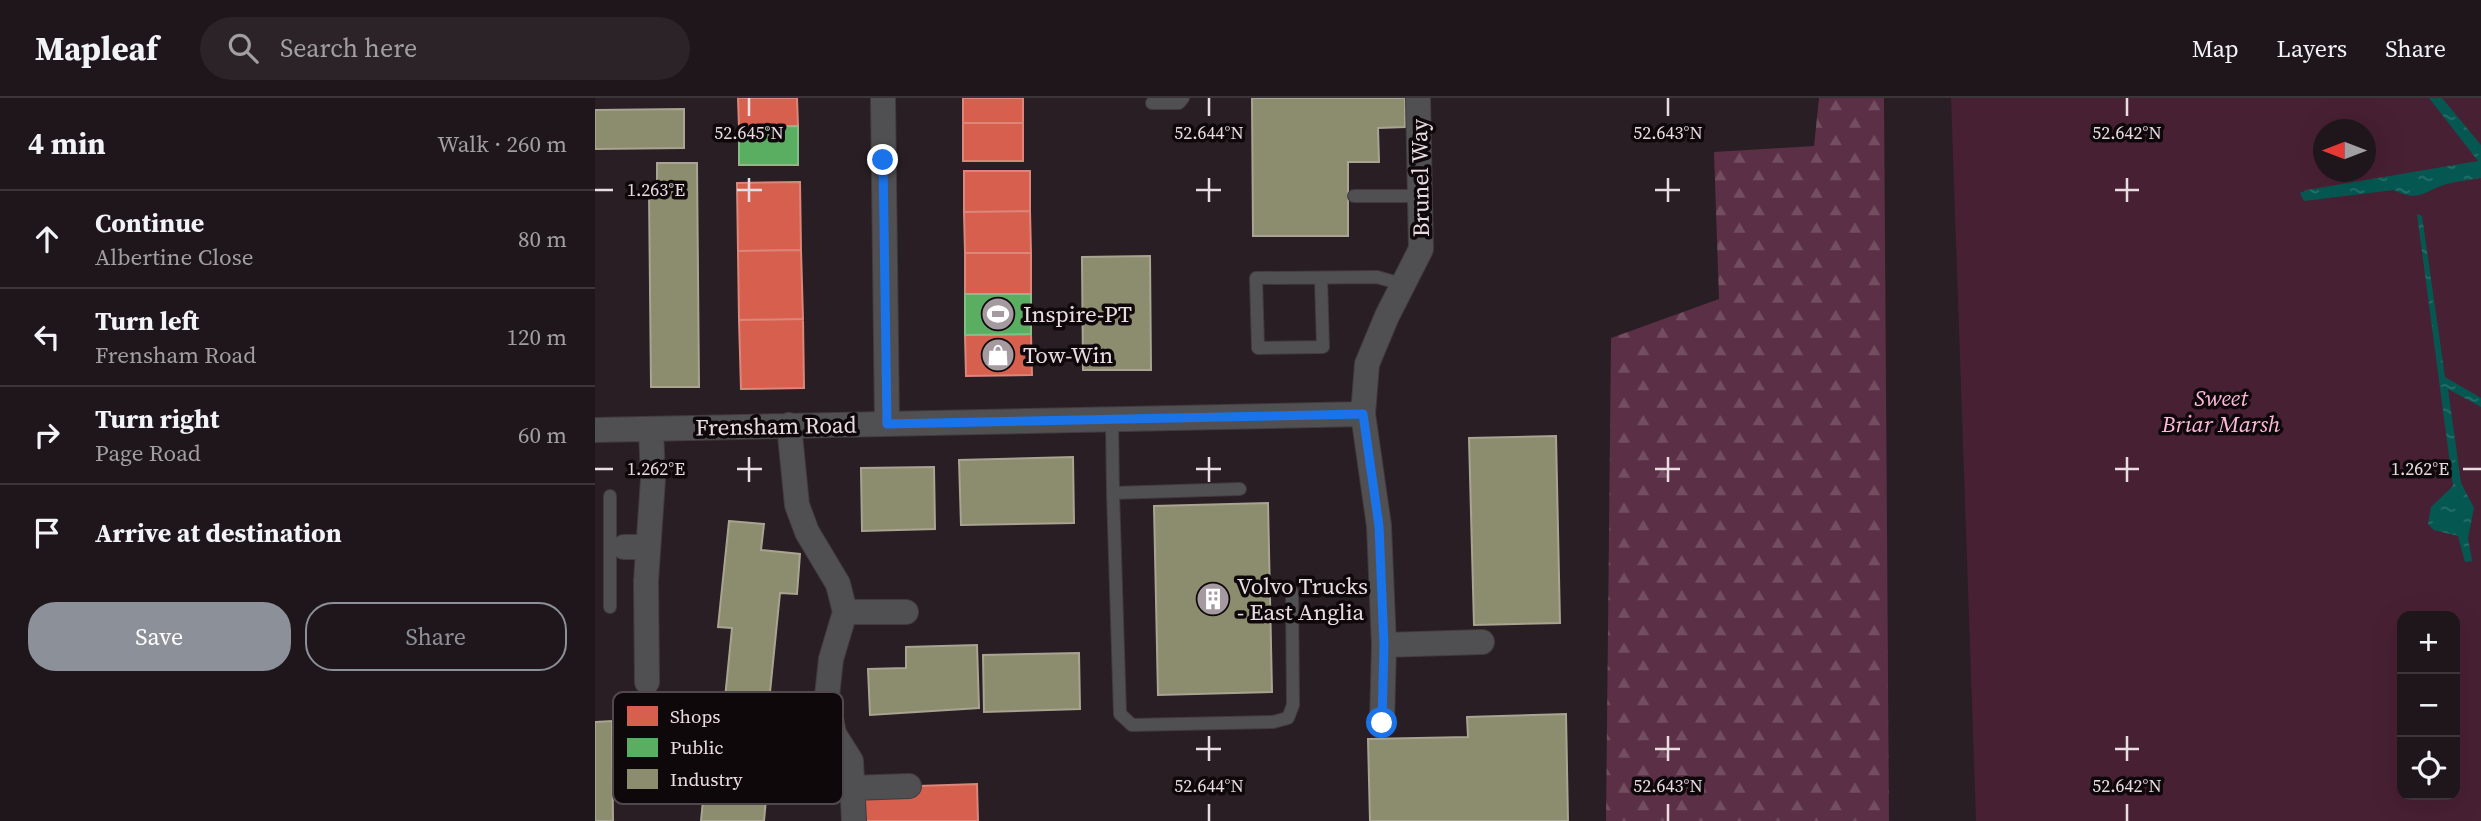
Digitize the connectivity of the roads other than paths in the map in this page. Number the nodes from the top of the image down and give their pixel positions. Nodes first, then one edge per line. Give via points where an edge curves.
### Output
1 (883, 98) edge
2 (1183, 98) edge
3 (1418, 98) edge
4 (1152, 103) dead end
5 (1354, 196) dead end
6 (1420, 196) junction
7 (1321, 278) junction
8 (1405, 285) junction
9 (1363, 414) junction
10 (1112, 419) junction
11 (887, 424) junction
12 (789, 425) junction
13 (651, 429) junction
14 (595, 430) edge
15 (1240, 489) dead end
16 (1113, 493) junction
17 (610, 496) dead end
18 (627, 547) junction
19 (1292, 592) dead end
20 (610, 607) dead end
21 (845, 612) junction
22 (906, 612) dead end
23 (1482, 642) dead end
24 (1384, 645) junction
25 (647, 681) joint
26 (647, 692) edge
27 (827, 692) edge
28 (1382, 723) dead end
29 (843, 748) edge
30 (909, 786) dead end
31 (852, 788) junction
32 (854, 821) edge

1 - 11 street
2 - 4 lane via 1179,103
3 - 6 street, Brunel Way
5 - 6 lane
6 - 8 street, Brunel Way via 1421,249
7 - 7 lane via 1323,348 1258,348 1256,278
7 - 8 lane via 1377,277
8 - 9 street, Brunel Way via 1367,364
9 - 10 street, Frensham Road
9 - 24 street, Brunel Way via 1379,526
10 - 11 street, Frensham Road
10 - 16 lane
11 - 12 street, Frensham Road
12 - 13 street, Frensham Road
12 - 21 street via 797,505 807,532 838,584
13 - 14 street, Frensham Road
13 - 18 street via 653,479
15 - 16 lane
16 - 19 lane via 1120,715 1132,724 1288,718 1293,705
17 - 18 lane
18 - 20 lane
18 - 25 street
21 - 22 street
21 - 27 street via 831,659
23 - 24 street
24 - 28 street, Brunel Way
25 - 26 lane
29 - 31 street via 851,761
30 - 31 street
31 - 32 street

